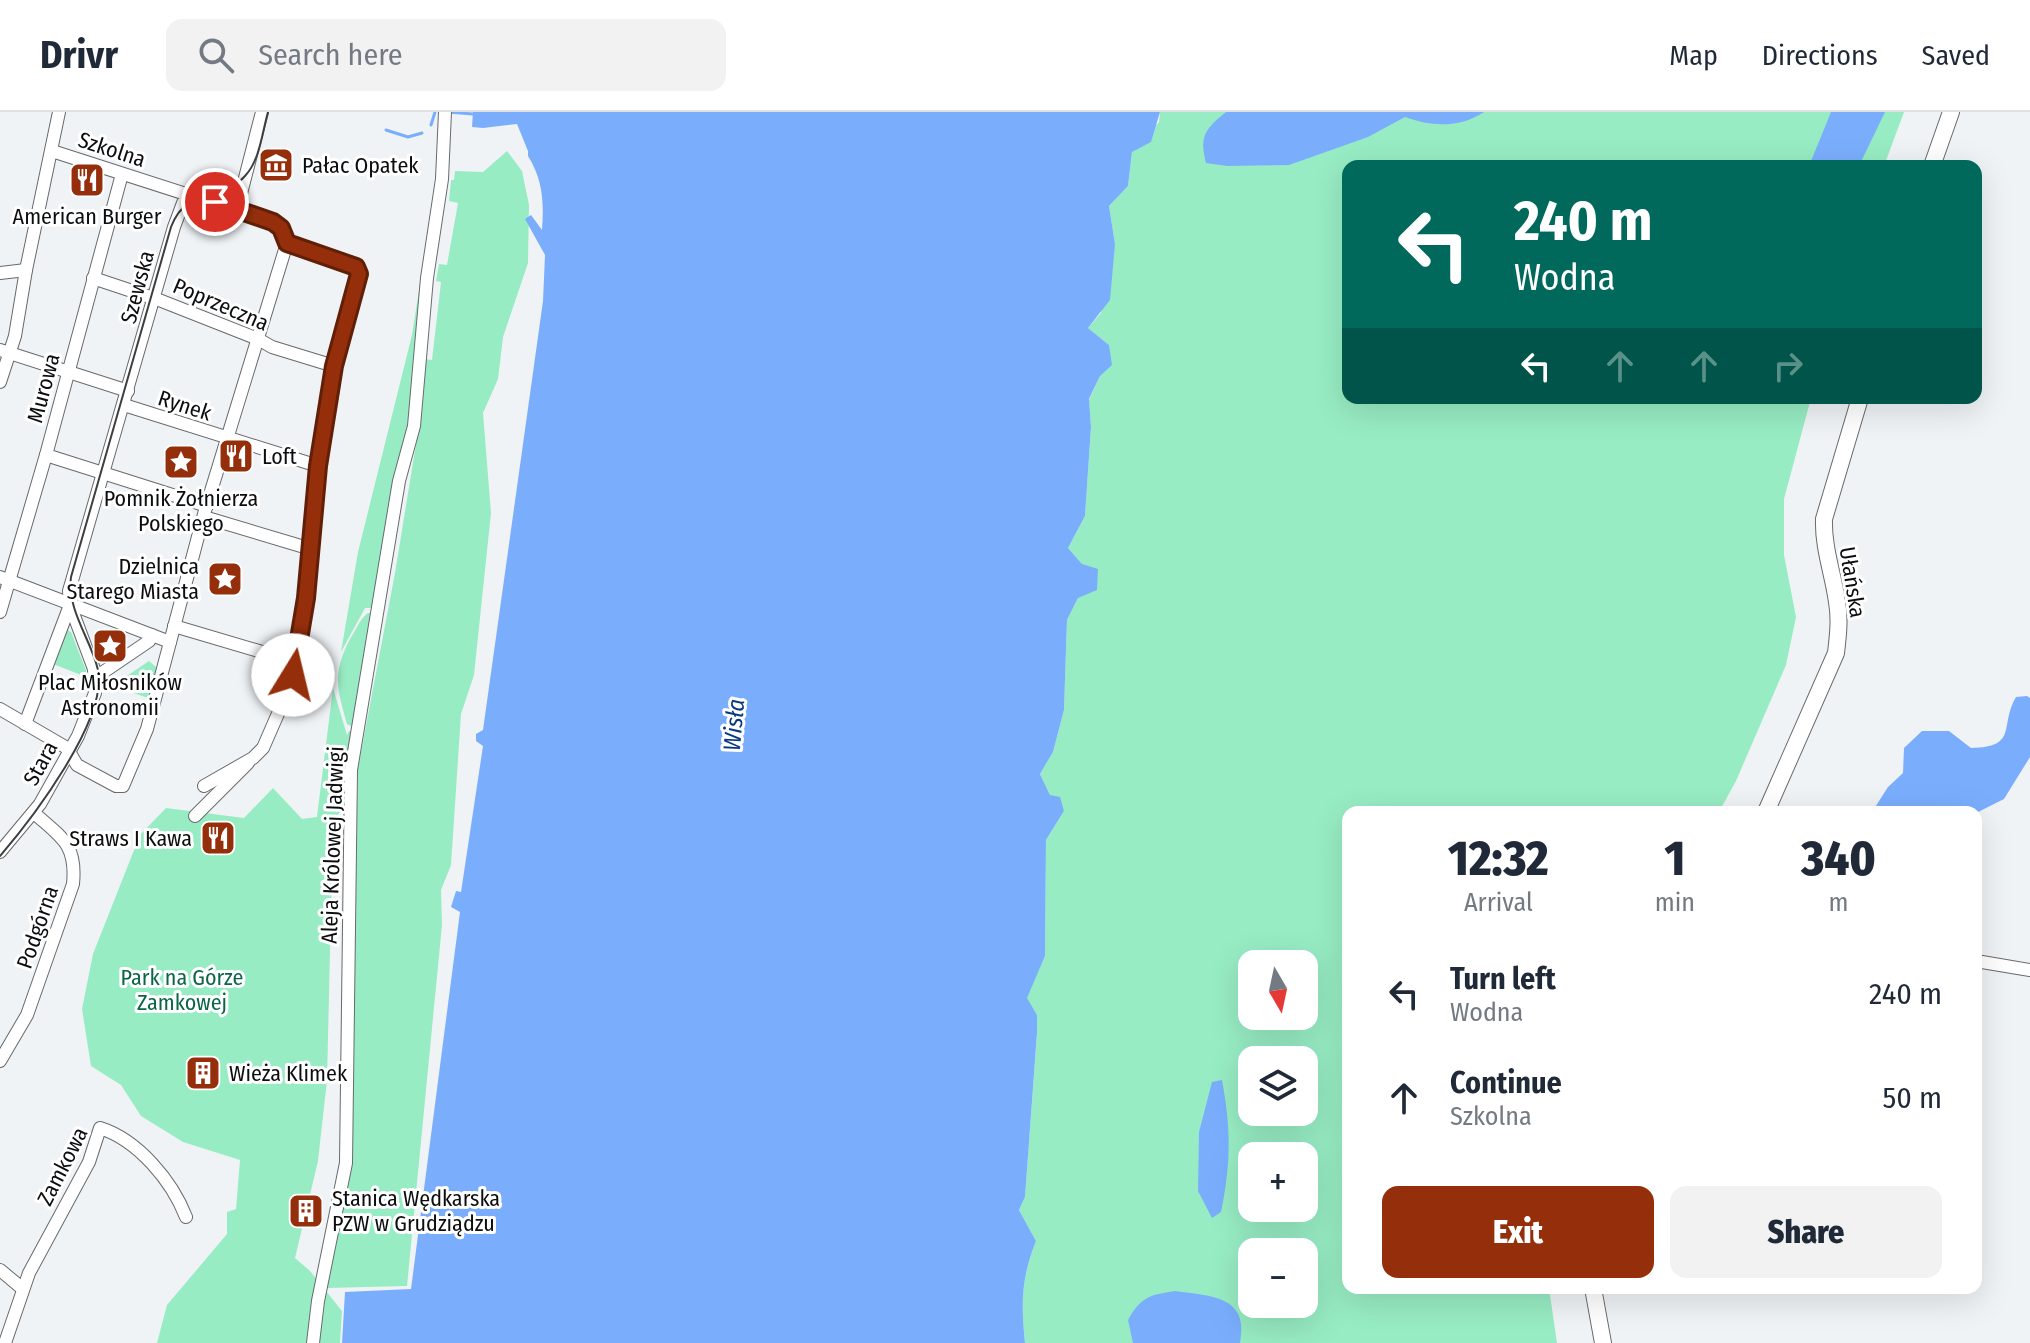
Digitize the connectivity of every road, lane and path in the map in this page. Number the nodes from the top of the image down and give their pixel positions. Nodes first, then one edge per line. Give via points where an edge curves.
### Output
1 (59, 112) edge
2 (262, 112) edge
3 (445, 112) edge
4 (1951, 112) edge
5 (52, 151) junction
6 (1934, 160) edge
7 (122, 174) junction
8 (195, 196) junction
9 (237, 209) junction
10 (287, 243) junction
11 (26, 270) junction
12 (0, 273) edge
13 (93, 278) junction
14 (154, 298) junction
15 (258, 339) junction
16 (5, 351) edge
17 (334, 366) junction
18 (68, 371) junction
19 (0, 382) edge
20 (126, 397) junction
21 (1858, 404) edge
22 (227, 439) junction
23 (46, 455) junction
24 (318, 466) junction
25 (105, 473) junction
26 (206, 511) junction
27 (311, 549) junction
28 (4, 578) edge
29 (70, 605) junction
30 (0, 612) edge
31 (174, 626) junction
32 (152, 635) junction
33 (170, 642) junction
34 (295, 659) junction
35 (96, 677) junction
36 (0, 709) edge
37 (25, 724) junction
38 (69, 752) junction
39 (253, 758) junction
40 (204, 786) dead end
41 (1769, 806) edge
42 (34, 813) junction
43 (195, 816) dead end
44 (3, 842) edge
45 (1982, 962) edge
46 (2030, 970) edge
47 (0, 1061) edge
48 (186, 1217) dead end
49 (0, 1270) edge
50 (23, 1289) junction
51 (1594, 1294) edge
52 (5, 1343) edge
53 (313, 1343) edge
54 (1603, 1343) edge

1 - 5 street
2 - 9 street
3 - 53 street, Aleja Królowej Jadwigi via 414,426 399,481 351,770 346,1163
4 - 6 main road
5 - 7 street, Szkolna
5 - 11 street
7 - 8 street, Szkolna
7 - 13 street, Murowa
8 - 9 street, Szkolna
8 - 14 street, Szewska via 183,203
9 - 10 street, Szkolna via 273,222
10 - 15 street
10 - 17 street via 358,270
11 - 12 street
11 - 16 street
13 - 14 street, Poprzeczna
13 - 18 street, Murowa
14 - 15 street, Poprzeczna
14 - 20 street, Szewska
15 - 17 street, Poprzeczna
15 - 22 street
16 - 18 street
16 - 19 street
17 - 24 street
18 - 20 street
18 - 23 street, Murowa
20 - 22 street, Rynek
20 - 25 street, Rynek
21 - 41 main road, Ułańska via 1824,519 1837,601 1836,653
22 - 24 street
22 - 26 street, Rynek
23 - 25 street
23 - 28 street, Murowa
24 - 27 street
25 - 26 street
25 - 29 street, Rynek via 69,591
26 - 27 street
26 - 31 street, Rynek
27 - 34 street
28 - 29 street
28 - 30 street, Murowa
29 - 32 street
29 - 35 street
29 - 37 street, Rynek
31 - 33 street, Rynek
31 - 34 street
32 - 33 street
32 - 35 street
33 - 38 street, Rynek via 147,729 123,786 77,765
34 - 39 street via 271,734
35 - 38 street, Stara via 93,701
36 - 37 street
37 - 38 street
38 - 42 street, Stara
39 - 40 street
39 - 43 street
42 - 44 street, Stara
42 - 47 street, Podgórna via 72,851 73,884 27,1015
45 - 46 street
48 - 50 street, Zamkowa via 170,1186 143,1156 117,1133 100,1128 89,1162
49 - 50 street
50 - 52 street
51 - 54 main road

